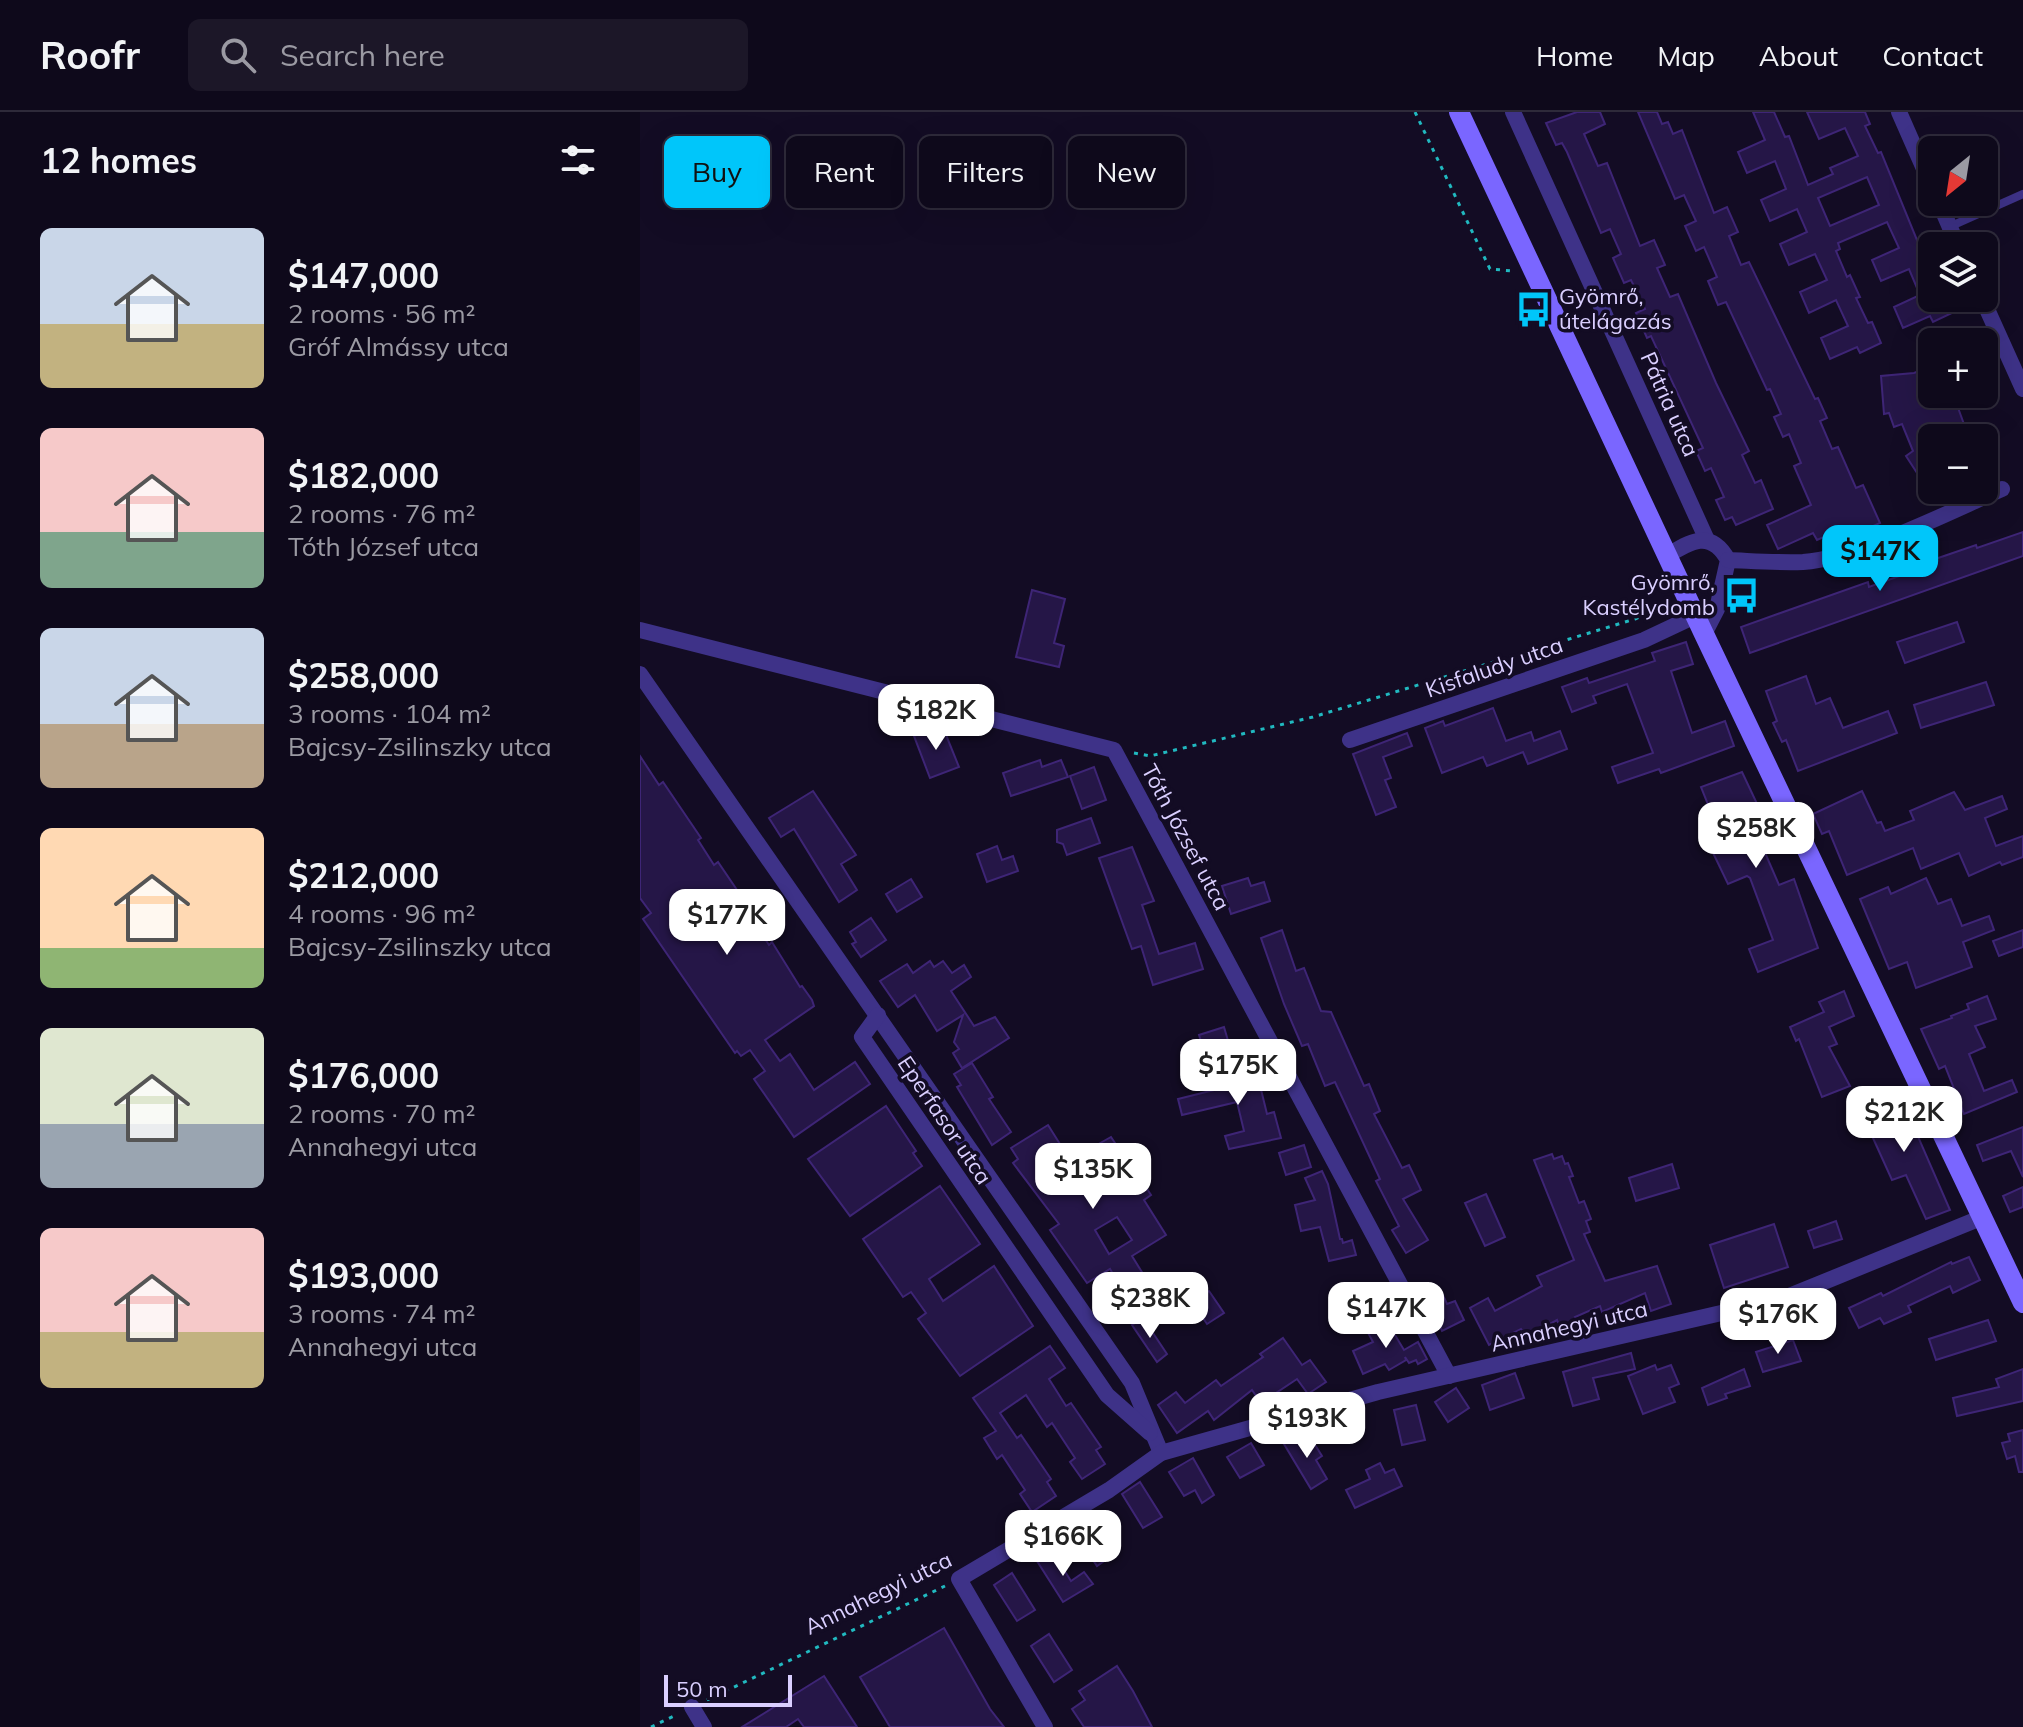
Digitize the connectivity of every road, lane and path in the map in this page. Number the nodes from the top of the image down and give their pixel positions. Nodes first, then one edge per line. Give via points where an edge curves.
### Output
1 (1415, 112) edge
2 (1459, 112) edge
3 (1513, 112) edge
4 (1899, 112) edge
5 (1918, 155) edge
6 (2023, 194) edge
7 (1945, 216) edge
8 (1949, 227) junction
9 (1951, 232) edge
10 (1515, 271) dead end
11 (1988, 312) edge
12 (2023, 389) edge
13 (2002, 489) dead end
14 (1707, 540) junction
15 (1664, 549) junction
16 (1728, 560) junction
17 (1695, 616) junction
18 (640, 630) edge
19 (640, 674) edge
20 (1350, 740) dead end
21 (1114, 750) junction
22 (878, 1015) junction
23 (1983, 1217) junction
24 (2023, 1303) edge
25 (1449, 1376) junction
26 (1155, 1437) junction
27 (1161, 1453) junction
28 (959, 1579) junction
29 (692, 1707) junction
30 (651, 1727) edge
31 (704, 1727) edge
32 (1045, 1727) edge

1 - 10 path via 1490,269
2 - 15 main road
3 - 14 street, Pátria utca
4 - 5 street
6 - 8 lane
7 - 8 street
8 - 9 street
11 - 12 street
13 - 16 street via 1871,544 1821,559
14 - 15 street
14 - 16 street
15 - 17 main road
16 - 17 street via 1717,609
17 - 20 street, Kisfaludy utca via 1644,640
17 - 21 path via 1635,619 1313,717 1150,756
17 - 23 main road
18 - 21 street, Tóth József utca
19 - 22 street, Eperfasor utca
21 - 25 street, Tóth József utca
22 - 26 street, Eperfasor utca via 1132,1383
22 - 26 street, Eperfasor utca via 862,1037 1107,1395
23 - 24 main road
23 - 25 street, Annahegyi utca via 1782,1299
25 - 27 street, Annahegyi utca
26 - 27 street, Eperfasor utca
27 - 28 street, Annahegyi utca
28 - 29 path, Annahegyi utca
28 - 32 street
29 - 30 path, Annahegyi utca
29 - 31 street

